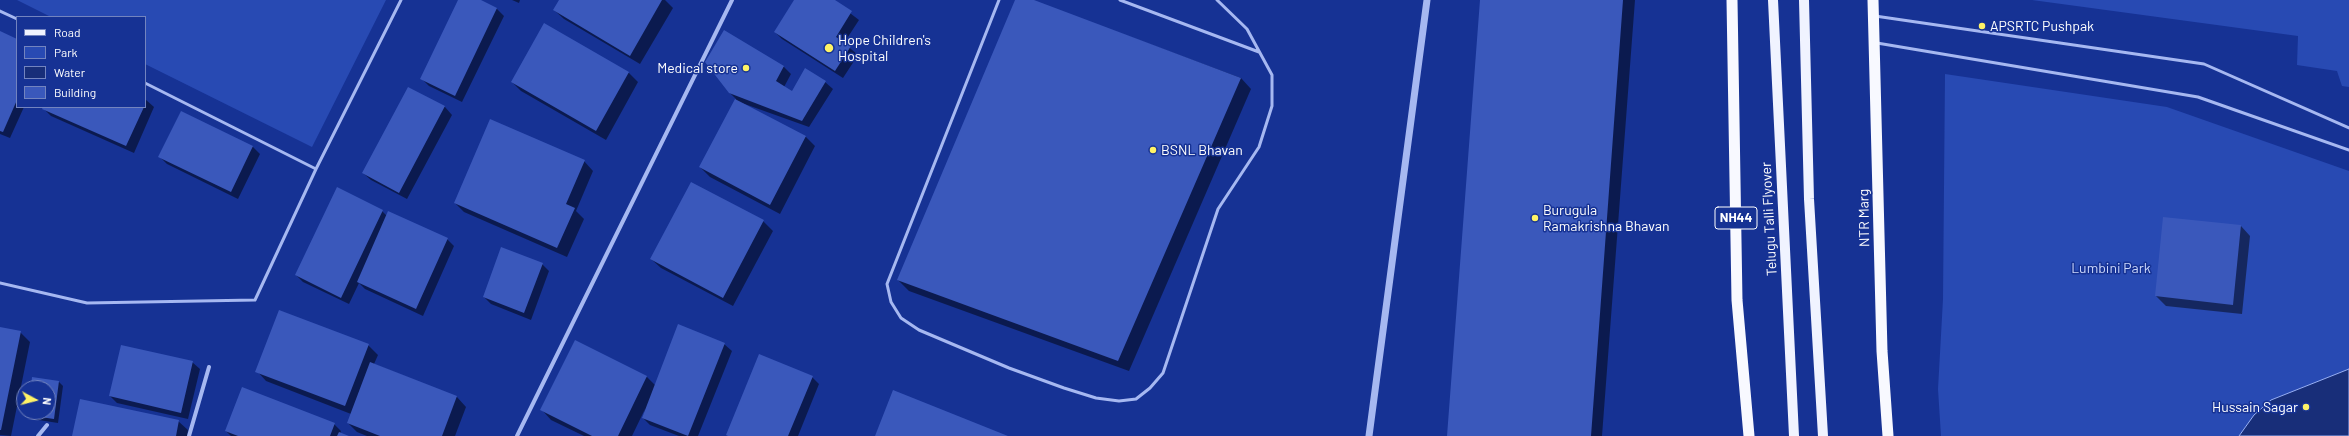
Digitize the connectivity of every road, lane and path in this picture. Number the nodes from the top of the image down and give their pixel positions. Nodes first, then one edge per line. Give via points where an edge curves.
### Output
1 (402, 0) edge
2 (732, 0) edge
3 (999, 0) edge
4 (1120, 0) edge
5 (1217, 0) edge
6 (1427, 0) edge
7 (1732, 0) edge
8 (1773, 0) edge
9 (1804, 0) edge
10 (1873, 0) edge
11 (0, 11) edge
12 (1874, 16) junction
13 (16, 19) edge
14 (1874, 42) junction
15 (1259, 52) junction
16 (146, 84) edge
17 (2349, 128) edge
18 (2349, 150) edge
19 (316, 169) junction
20 (0, 283) edge
21 (209, 367) dead end
22 (47, 425) dead end
23 (38, 436) edge
24 (190, 436) edge
25 (517, 436) edge
26 (1369, 436) edge
27 (1749, 436) edge
28 (1794, 436) edge
29 (1823, 436) edge
30 (1888, 436) edge

1 - 19 lane
2 - 25 street
3 - 15 lane via 887,284 891,302 901,318 919,330 1009,368 1096,398 1119,401 1136,399 1150,388 1162,373 1218,209 1259,147 1272,106 1272,75
4 - 15 lane
5 - 15 lane via 1247,29
6 - 26 street
7 - 27 highway, NH44 via 1737,300
8 - 28 main road, Telugu Talli Flyover
9 - 29 main road via 1809,199
10 - 12 highway, NTR Marg
11 - 13 lane
12 - 14 highway, NTR Marg
12 - 17 lane via 2204,64
14 - 18 lane via 2198,97
14 - 30 highway, NTR Marg via 1882,351
16 - 19 lane
19 - 20 lane via 255,300 87,303
21 - 24 street
22 - 23 street

